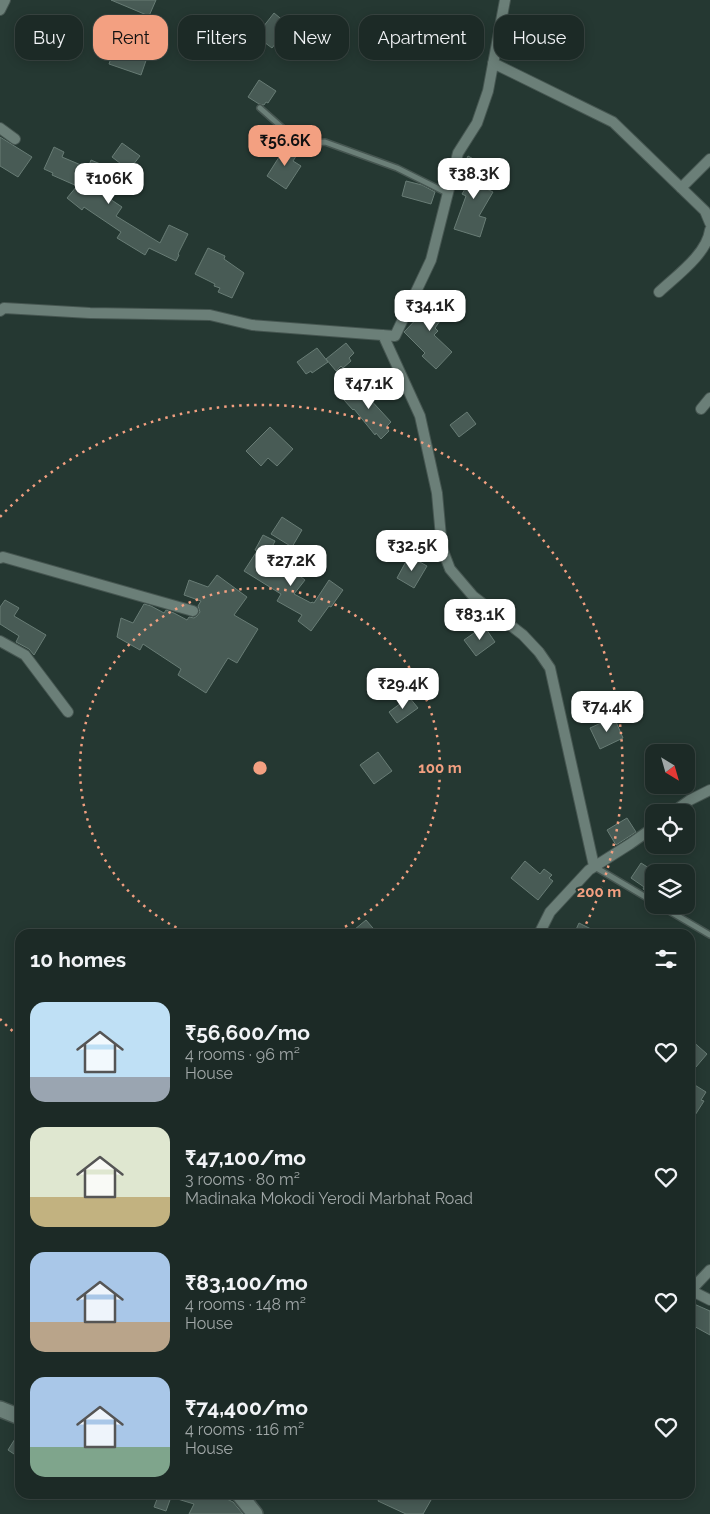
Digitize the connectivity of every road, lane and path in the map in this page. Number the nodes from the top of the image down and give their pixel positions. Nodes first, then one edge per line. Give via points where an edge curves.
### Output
1 (5, 0) edge
2 (505, 0) edge
3 (0, 10) edge
4 (493, 63) junction
5 (260, 108) dead end
6 (0, 128) edge
7 (15, 138) dead end
8 (710, 158) edge
9 (681, 188) junction
10 (448, 193) junction
11 (710, 223) edge
12 (710, 230) edge
13 (659, 292) dead end
14 (0, 311) edge
15 (382, 335) junction
16 (710, 398) edge
17 (701, 409) dead end
18 (0, 558) edge
19 (193, 610) dead end
20 (0, 641) edge
21 (68, 712) dead end
22 (710, 790) edge
23 (684, 804) edge
24 (645, 833) edge
25 (594, 866) junction
26 (645, 897) edge
27 (674, 914) edge
28 (542, 929) edge
29 (710, 935) edge
30 (710, 1270) edge
31 (695, 1286) edge
32 (695, 1293) edge
33 (710, 1300) edge
34 (0, 1409) edge
35 (15, 1415) edge
36 (242, 1499) edge
37 (255, 1514) edge

1 - 3 street
2 - 4 street
4 - 9 street via 613,122
4 - 10 street via 477,123 458,153
5 - 10 lane via 307,144 325,142 397,168
6 - 7 street
8 - 9 street
9 - 11 street via 705,210
10 - 15 street via 431,260 395,336
12 - 13 street via 701,252
14 - 15 street via 4,308 210,316 252,325
15 - 25 street via 420,416 436,492 442,548 450,569 473,596 523,635 550,668
16 - 17 street
18 - 19 street
20 - 21 street via 25,656
22 - 23 street
24 - 25 street
25 - 26 lane
25 - 28 street via 550,912
27 - 29 lane
30 - 31 street
32 - 33 street
34 - 35 street
36 - 37 street

